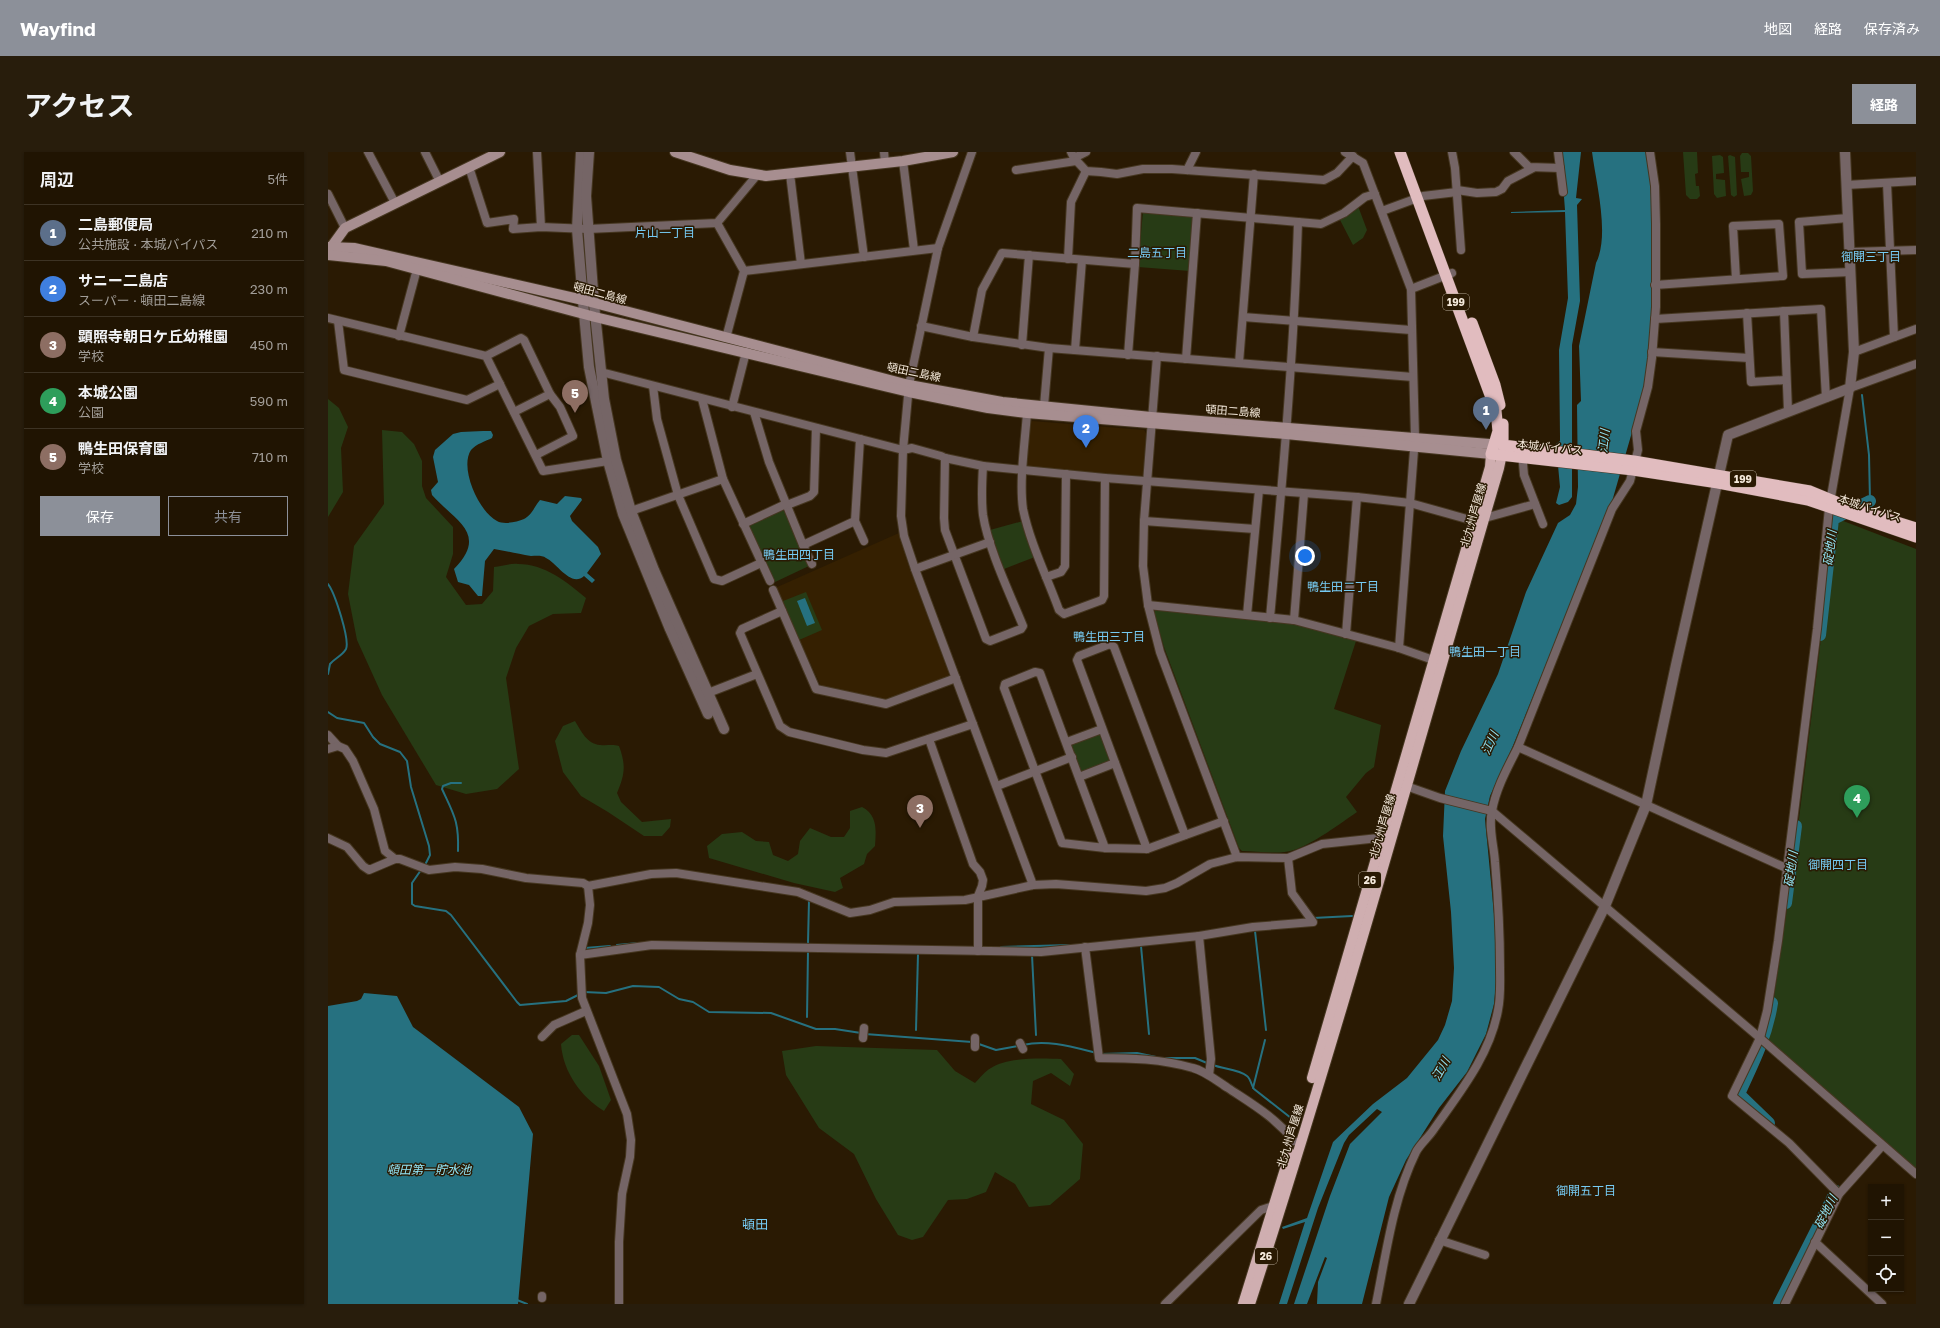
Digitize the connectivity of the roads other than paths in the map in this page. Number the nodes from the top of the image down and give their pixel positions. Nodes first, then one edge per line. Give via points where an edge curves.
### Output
1 (368, 152) edge
2 (425, 152) edge
3 (500, 152) edge
4 (537, 152) edge
5 (581, 152) edge
6 (590, 152) edge
7 (674, 152) edge
8 (850, 152) edge
9 (884, 152) edge
10 (953, 152) edge
11 (972, 152) edge
12 (1086, 152) edge
13 (1196, 152) edge
14 (1345, 152) edge
15 (1400, 152) edge
16 (1406, 152) edge
17 (1452, 152) edge
18 (1514, 152) edge
19 (1558, 152) edge
20 (1650, 152) edge
21 (1845, 152) edge
22 (485, 155) edge
23 (1353, 156) junction
24 (1074, 157) edge
25 (903, 161) junction
26 (885, 163) junction
27 (852, 166) junction
28 (469, 167) junction
29 (1533, 168) junction
30 (1560, 168) junction
31 (1016, 170) dead end
32 (1187, 170) junction
33 (1086, 171) junction
34 (790, 174) junction
35 (1254, 174) junction
36 (757, 175) junction
37 (439, 180) junction
38 (1916, 181) edge
39 (1887, 183) junction
40 (1846, 185) junction
41 (1457, 191) junction
42 (1563, 192) dead end
43 (328, 194) edge
44 (1375, 194) junction
45 (1420, 198) junction
46 (395, 203) junction
47 (1382, 211) junction
48 (1197, 213) junction
49 (1251, 218) junction
50 (1848, 218) junction
51 (1298, 222) junction
52 (717, 223) junction
53 (541, 227) junction
54 (345, 228) junction
55 (577, 229) junction
56 (588, 229) junction
57 (938, 248) junction
58 (329, 249) edge
59 (914, 250) junction
60 (1461, 250) dead end
61 (1916, 250) edge
62 (1890, 251) junction
63 (1850, 252) junction
64 (1029, 255) junction
65 (864, 257) junction
66 (1068, 258) junction
67 (1082, 260) junction
68 (801, 264) junction
69 (1135, 264) junction
70 (417, 269) junction
71 (744, 271) junction
72 (1851, 272) junction
73 (1449, 274) junction
74 (1736, 279) junction
75 (1656, 285) junction
76 (1411, 289) junction
77 (583, 300) junction
78 (594, 304) junction
79 (1784, 311) junction
80 (584, 313) junction
81 (1747, 313) junction
82 (596, 317) junction
83 (1243, 317) junction
84 (328, 318) edge
85 (1655, 319) junction
86 (338, 321) junction
87 (1295, 321) junction
88 (921, 326) junction
89 (1916, 329) edge
90 (1411, 330) junction
91 (399, 336) junction
92 (973, 337) junction
93 (1894, 337) junction
94 (726, 338) junction
95 (1022, 345) junction
96 (1049, 348) junction
97 (1075, 350) junction
98 (746, 352) junction
99 (1652, 352) junction
100 (1854, 352) junction
101 (1128, 355) junction
102 (486, 356) junction
103 (1157, 356) junction
104 (1749, 358) junction
105 (1186, 359) junction
106 (1239, 363) junction
107 (1916, 364) edge
108 (1291, 367) junction
109 (601, 372) junction
110 (1413, 377) junction
111 (1786, 380) junction
112 (500, 384) junction
113 (653, 386) junction
114 (909, 388) junction
115 (1850, 388) junction
116 (550, 394) junction
117 (1826, 398) junction
118 (702, 399) junction
119 (1044, 406) junction
120 (732, 407) junction
121 (1788, 411) junction
122 (514, 412) junction
123 (754, 412) junction
124 (1027, 413) junction
125 (1151, 421) junction
126 (816, 428) junction
127 (1287, 430) junction
128 (860, 439) junction
129 (1415, 441) junction
130 (903, 450) junction
131 (1498, 450) junction
132 (1522, 452) junction
133 (536, 455) junction
134 (945, 458) junction
135 (608, 461) junction
136 (1634, 464) junction
137 (983, 466) junction
138 (1023, 470) junction
139 (1066, 474) junction
140 (1106, 478) junction
141 (723, 479) junction
142 (1719, 479) junction
143 (1147, 481) junction
144 (1259, 490) junction
145 (1282, 491) junction
146 (1304, 494) junction
147 (678, 495) junction
148 (1358, 497) junction
149 (1410, 503) junction
150 (1536, 504) junction
151 (1830, 504) junction
152 (786, 505) junction
153 (631, 511) junction
154 (1862, 515) junction
155 (1479, 520) junction
156 (855, 521) junction
157 (1144, 521) junction
158 (743, 524) junction
159 (1544, 524) dead end
160 (1916, 528) edge
161 (1256, 529) junction
162 (1916, 537) edge
163 (864, 541) dead end
164 (990, 542) junction
165 (803, 544) junction
166 (953, 555) junction
167 (761, 563) junction
168 (812, 564) dead end
169 (915, 570) junction
170 (1046, 577) junction
171 (770, 581) dead end
172 (773, 590) dead end
173 (1148, 605) junction
174 (782, 611) junction
175 (1247, 615) junction
176 (1270, 618) junction
177 (1294, 620) junction
178 (1346, 634) junction
179 (1399, 648) junction
180 (1438, 661) junction
181 (757, 674) junction
182 (956, 678) junction
183 (708, 693) junction
184 (708, 714) dead end
185 (973, 724) junction
186 (1102, 728) junction
187 (724, 729) dead end
188 (328, 735) edge
189 (929, 739) junction
190 (1066, 742) junction
191 (338, 746) junction
192 (1518, 746) junction
193 (328, 749) edge
194 (1072, 757) junction
195 (1115, 763) junction
196 (1034, 772) junction
197 (1079, 777) junction
198 (997, 786) junction
199 (1406, 786) junction
200 (1646, 805) junction
201 (1492, 811) junction
202 (1224, 821) junction
203 (1185, 835) junction
204 (1387, 837) junction
205 (328, 838) edge
206 (1105, 848) junction
207 (1147, 849) junction
208 (1237, 857) junction
209 (1288, 858) junction
210 (394, 859) junction
211 (1786, 868) junction
212 (1033, 885) junction
213 (588, 886) junction
214 (978, 896) junction
215 (1605, 906) junction
216 (1199, 936) junction
217 (1085, 947) junction
218 (978, 951) junction
219 (580, 955) junction
220 (586, 1011) junction
221 (864, 1028) dead end
222 (542, 1037) dead end
223 (863, 1038) dead end
224 (975, 1038) dead end
225 (1760, 1038) junction
226 (975, 1047) dead end
227 (1209, 1076) junction
228 (1294, 1141) junction
229 (1882, 1146) junction
230 (1916, 1174) edge
231 (1839, 1194) junction
232 (1277, 1207) junction
233 (1439, 1240) junction
234 (1815, 1242) junction
235 (1485, 1255) dead end
236 (619, 1304) edge
237 (1165, 1304) edge
238 (1243, 1304) edge
239 (1250, 1304) edge
240 (1376, 1304) edge
241 (1409, 1304) edge
242 (1785, 1304) edge
243 (1882, 1304) edge

1 - 46 street
2 - 37 street
3 - 22 main road
4 - 53 street
5 - 55 street
6 - 56 street via 586,196
7 - 36 main road via 730,170
8 - 27 street
9 - 26 street
10 - 25 main road
11 - 57 street
12 - 24 street
13 - 32 street
14 - 23 street
15 - 45 highway, 本城バイパス / 199
16 - 45 highway, 本城バイパス / 199
17 - 41 street
18 - 29 street
19 - 30 street
20 - 75 street via 1655,201
21 - 40 street
22 - 28 main road
23 - 35 street via 1337,173 1324,180
23 - 44 street via 1363,163
24 - 31 street
24 - 33 street
25 - 26 main road
25 - 59 street
26 - 27 main road
27 - 34 main road
27 - 65 street
28 - 37 main road
28 - 53 street via 487,223 514,219 513,228
29 - 30 street
29 - 41 street via 1508,181 1496,192
30 - 42 street
32 - 33 street via 1143,169 1117,174
32 - 35 street
33 - 66 street via 1072,202
34 - 36 main road
34 - 68 street
35 - 49 street
36 - 52 street
37 - 46 main road
38 - 39 street
39 - 40 street
39 - 62 street
40 - 50 street
41 - 45 street
41 - 60 street
43 - 54 street
44 - 47 street
44 - 51 street via 1321,224
45 - 47 street
45 - 73 highway, 本城バイパス / 199
46 - 54 main road
47 - 76 street
48 - 49 street
48 - 69 street via 1137,208
48 - 105 street
49 - 51 street
49 - 83 street
50 - 63 street
50 - 72 street via 1799,222 1802,274
51 - 87 street
52 - 56 street
52 - 71 street
53 - 55 street
54 - 58 main road
55 - 56 street
55 - 77 street
56 - 78 street
57 - 59 street
57 - 88 street
58 - 70 main road, 頓田二島線
58 - 77 main road, 頓田二島線 via 354,248
59 - 65 street
61 - 62 street
62 - 63 street
62 - 93 street
63 - 72 street
64 - 66 street
64 - 92 street via 1002,253 982,290
64 - 95 street
65 - 68 street
66 - 67 street
67 - 69 street
67 - 97 street
68 - 71 street
69 - 101 street
70 - 80 main road, 頓田二島線
70 - 91 street
71 - 94 street
72 - 100 street
73 - 76 street
73 - 131 highway, 本城バイパス / 199 via 1495,384 1502,412
74 - 74 street via 1782,276 1779,224 1733,226
74 - 75 street
75 - 85 street
76 - 90 street
77 - 78 main road, 頓田二島線
77 - 80 street
78 - 82 street
78 - 94 main road, 頓田二島線
79 - 81 street
79 - 111 street
79 - 117 street via 1821,309
80 - 82 main road, 頓田二島線
80 - 135 street via 589,367
81 - 85 street
81 - 104 street
82 - 98 main road, 頓田二島線
82 - 109 street
83 - 87 street
83 - 106 street
84 - 86 street
85 - 99 street
86 - 91 street
86 - 112 street via 344,370 467,400
87 - 90 street
87 - 108 street
88 - 92 street
88 - 114 street
89 - 93 street
90 - 110 street
91 - 102 street
92 - 95 street
93 - 100 street
94 - 114 main road, 頓田二島線
95 - 96 street
96 - 97 street
96 - 119 street
97 - 101 street
98 - 114 main road, 頓田二島線
98 - 120 street
99 - 104 street
99 - 136 street via 1648,387 1636,431 1638,450
100 - 115 street
101 - 103 street
102 - 112 street
102 - 116 street via 521,338
103 - 105 street
103 - 125 street
104 - 111 street via 1750,382
105 - 106 street
106 - 108 street
107 - 115 street
108 - 110 street
108 - 127 street
109 - 113 street
109 - 153 street via 616,460
110 - 129 street
111 - 121 street
112 - 122 street
113 - 118 street
113 - 147 street via 657,419
114 - 119 main road, 頓田二島線
114 - 124 main road, 頓田二島線 via 988,408
114 - 130 street
115 - 117 street
115 - 151 street
116 - 122 street
116 - 133 street via 560,407 573,436
117 - 121 street
118 - 120 street
118 - 141 street
119 - 125 main road, 頓田二島線
120 - 123 street
121 - 142 street via 1728,435
122 - 133 street
123 - 126 street
123 - 152 street via 769,462
124 - 125 main road, 頓田二島線
124 - 138 street
125 - 127 main road, 頓田二島線
125 - 143 street
126 - 128 street
126 - 152 street via 814,492
127 - 129 main road, 頓田二島線
127 - 145 street
128 - 130 street
128 - 156 street
129 - 131 main road, 頓田二島線
129 - 149 street
130 - 134 street via 912,448
130 - 169 street via 901,516 904,536
131 - 132 highway, 本城バイパス / 199
131 - 155 main road, 北九州芦屋線 / 26
132 - 136 highway, 本城バイパス / 199
132 - 150 street via 1524,474
133 - 135 street via 543,470
134 - 137 street
134 - 166 street via 944,518
135 - 184 street via 623,514
136 - 142 highway, 本城バイパス / 199
136 - 192 street via 1627,487 1612,509
137 - 138 street
137 - 164 street via 984,516
138 - 139 street
138 - 170 street via 1023,507
139 - 140 street
139 - 170 street via 1065,566 1061,572
140 - 143 street
140 - 170 street via 1102,600 1064,614 1059,610
141 - 147 street
141 - 158 street
142 - 151 highway, 本城バイパス / 199
142 - 200 street
143 - 144 street
143 - 157 street
144 - 145 street
144 - 161 street
145 - 146 street
145 - 176 street
146 - 148 street
146 - 177 street
147 - 153 street
147 - 167 street via 714,579 722,581
148 - 149 street
148 - 178 street
149 - 155 street
149 - 179 street
150 - 155 street
150 - 159 street
151 - 154 highway, 本城バイパス / 199
151 - 154 highway, 本城バイパス / 199 via 1849,507
151 - 211 street
152 - 158 street
152 - 165 street
153 - 183 street
154 - 160 highway, 本城バイパス / 199
154 - 162 highway, 本城バイパス / 199
155 - 180 main road, 北九州芦屋線 / 26
156 - 163 street
156 - 165 street
157 - 161 street
157 - 173 street via 1143,566
158 - 167 street
161 - 175 street
164 - 166 street
164 - 166 street via 1023,626 1021,630 990,641 986,639
165 - 168 street
166 - 169 street
167 - 171 street
169 - 182 street
172 - 174 street
173 - 175 street
173 - 202 street via 1160,652
174 - 181 street via 742,629 740,633
174 - 182 street via 816,689 886,704
175 - 176 street
176 - 177 street
177 - 178 street
178 - 179 street
179 - 180 street
180 - 199 main road, 北九州芦屋線 / 26
180 - 204 main road, 北九州芦屋線 / 26
181 - 183 street
181 - 189 street via 780,726 789,732 862,750 886,753
182 - 185 street
183 - 187 street
185 - 189 street
185 - 198 street
186 - 190 street
186 - 195 street
186 - 203 street via 1077,660 1079,656 1110,644 1114,647
188 - 191 street
189 - 214 street via 973,864 983,880
190 - 194 street
190 - 196 street via 1040,673 1035,672 1005,684 1004,688
191 - 193 street
191 - 210 street via 345,749 349,755 366,788 385,851
192 - 200 street
192 - 201 street via 1502,780
194 - 196 street
194 - 197 street
195 - 197 street
195 - 207 street
196 - 198 street
196 - 206 street via 1062,843
197 - 206 street
198 - 212 street
199 - 201 street via 1440,798
199 - 204 main road, 北九州芦屋線 / 26
200 - 211 street
200 - 215 street
201 - 215 street
201 - 240 street via 1491,830 1500,935 1498,1011 1486,1048 1475,1069 1417,1150 1404,1180
202 - 203 street
202 - 208 street
203 - 207 street
204 - 209 street via 1322,844
204 - 228 main road, 北九州芦屋線 / 26
204 - 232 main road, 北九州芦屋線 / 26
205 - 210 street via 347,847 369,870
206 - 207 street
208 - 209 street
208 - 212 street via 1210,864 1165,888 1146,891 1056,884
209 - 216 street via 1292,893 1313,922 1253,927
210 - 213 street via 429,870 455,867 482,869 526,878 583,883
211 - 225 street via 1768,1003
212 - 214 street
213 - 214 street via 651,874 676,873 798,892 850,913 894,902 948,902
213 - 219 street via 589,917
214 - 218 street
215 - 225 street
215 - 233 street
216 - 217 street
216 - 227 street via 1211,1059
217 - 218 street via 1041,952
217 - 227 street via 1098,1058 1147,1059 1194,1068
218 - 219 street via 652,945
219 - 220 street via 580,984
220 - 222 street via 554,1025
220 - 236 street via 627,1114 631,1140 622,1194
221 - 223 street
224 - 226 street
225 - 229 street
225 - 231 street via 1732,1096 1788,1144
227 - 228 street via 1268,1114
228 - 232 main road, 北九州芦屋線 / 26
229 - 230 street
229 - 231 street
231 - 234 street
232 - 237 street via 1261,1210
232 - 238 main road, 北九州芦屋線 / 26
232 - 239 main road, 北九州芦屋線 / 26
233 - 235 street
233 - 241 street
234 - 242 street
234 - 243 street

